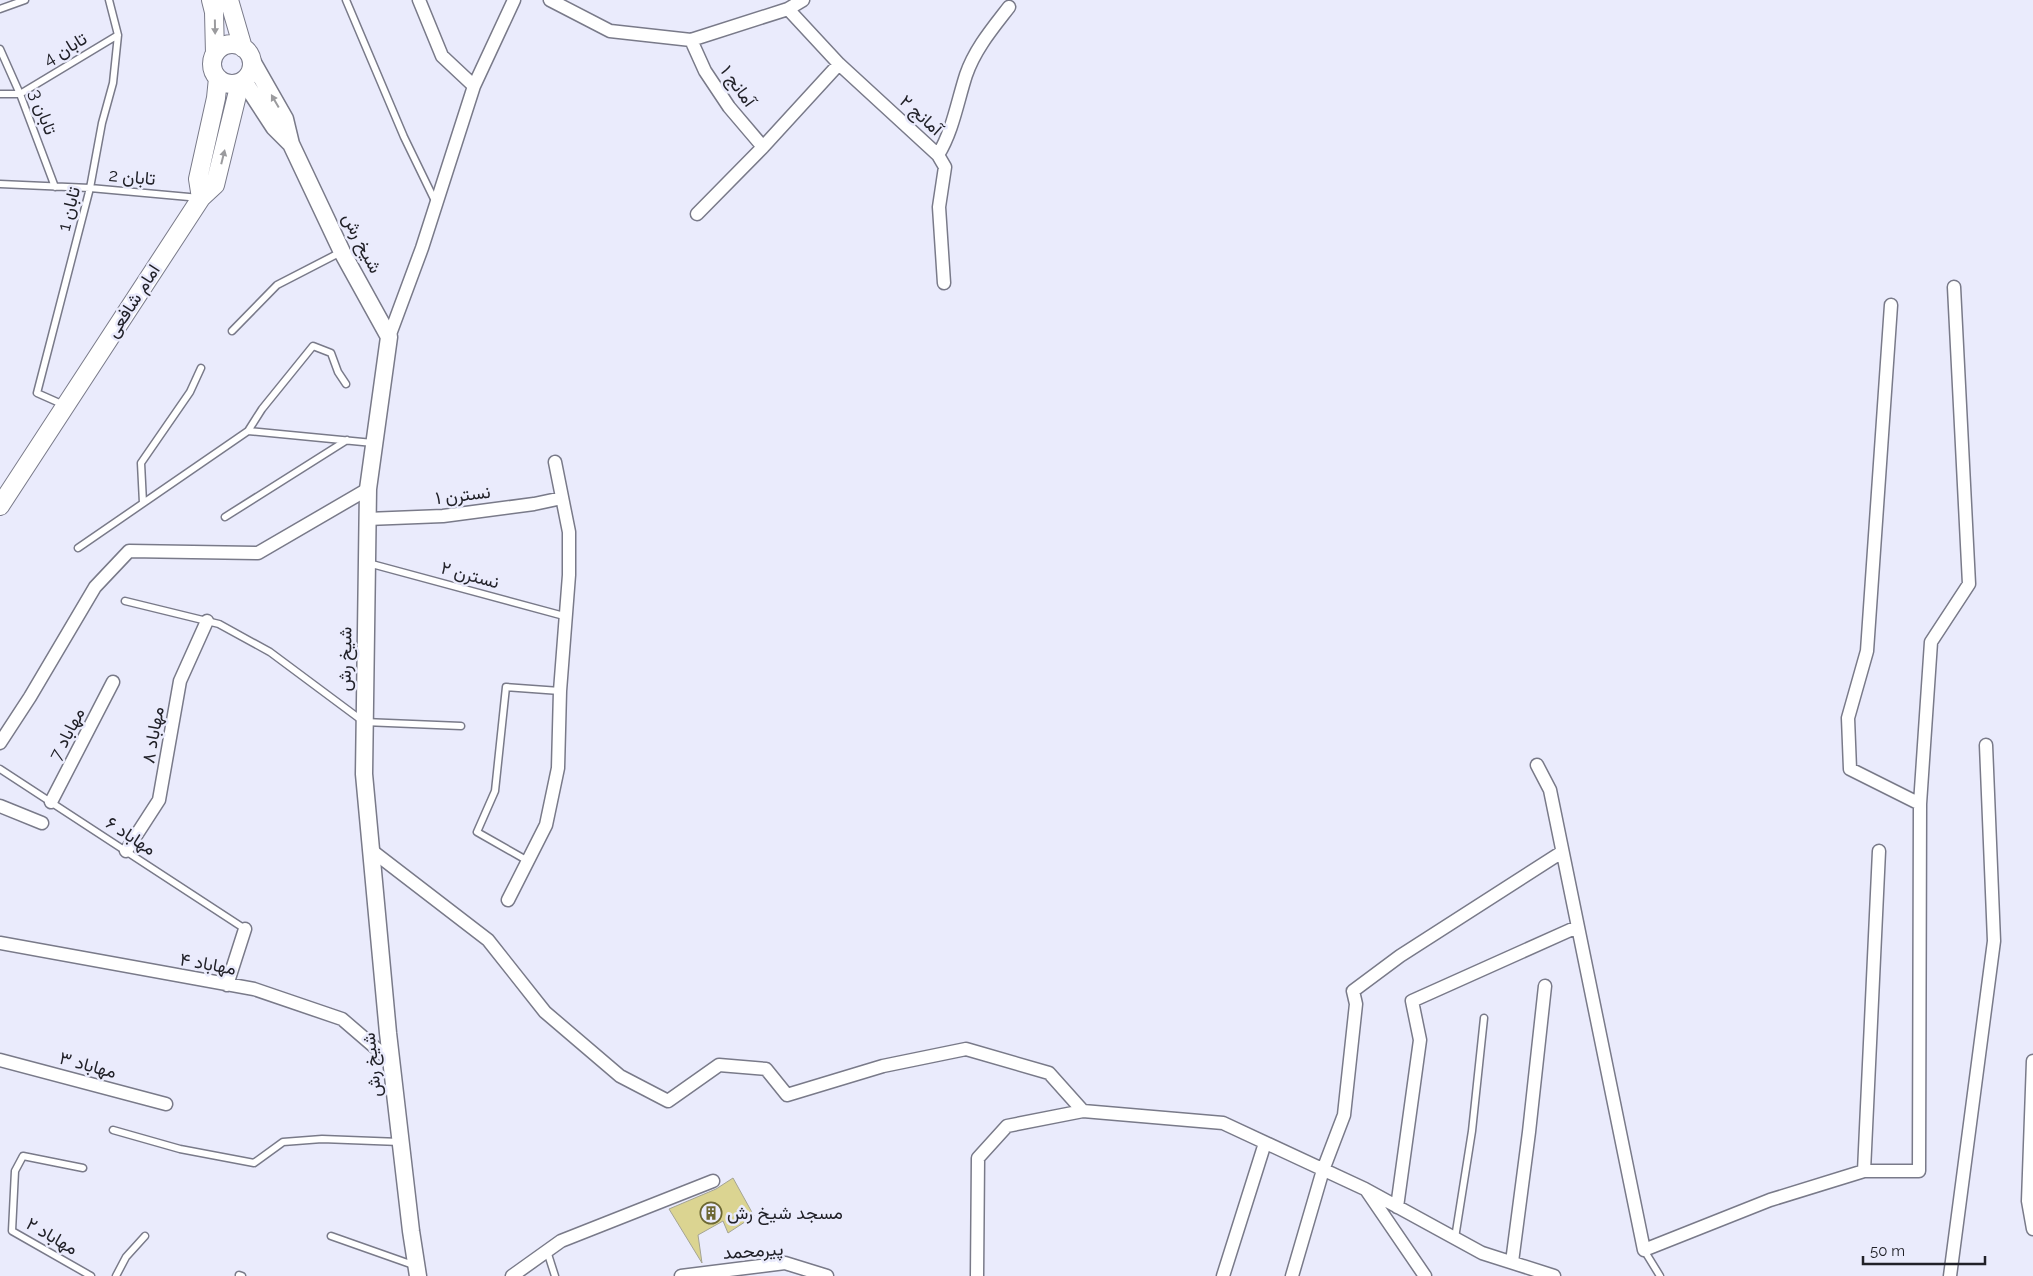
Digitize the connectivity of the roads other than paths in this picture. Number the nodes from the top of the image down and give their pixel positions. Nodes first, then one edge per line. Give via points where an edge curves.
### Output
1 (25, 0) edge
2 (108, 0) edge
3 (211, 0) edge
4 (229, 0) edge
5 (346, 0) edge
6 (419, 0) edge
7 (514, 0) edge
8 (550, 0) edge
9 (803, 0) edge
10 (1008, 7) dead end
11 (0, 9) edge
12 (788, 9) junction
13 (118, 35) junction
14 (692, 40) junction
15 (0, 50) edge
16 (216, 54) junction
17 (248, 54) junction
18 (839, 64) junction
19 (218, 78) junction
20 (242, 82) junction
21 (474, 86) junction
22 (0, 94) edge
23 (20, 94) junction
24 (291, 144) junction
25 (763, 146) junction
26 (938, 155) junction
27 (0, 184) edge
28 (55, 187) junction
29 (90, 188) junction
30 (201, 198) junction
31 (436, 204) junction
32 (697, 214) dead end
33 (342, 252) junction
34 (944, 283) dead end
35 (1954, 287) dead end
36 (1891, 306) dead end
37 (232, 331) dead end
38 (389, 337) junction
39 (201, 368) dead end
40 (346, 384) dead end
41 (64, 406) junction
42 (248, 432) junction
43 (348, 440) junction
44 (374, 443) junction
45 (555, 462) dead end
46 (368, 489) junction
47 (562, 498) junction
48 (143, 503) junction
49 (0, 506) edge
50 (225, 517) dead end
51 (367, 519) junction
52 (78, 548) dead end
53 (367, 563) junction
54 (125, 601) dead end
55 (564, 616) junction
56 (207, 621) junction
57 (113, 682) dead end
58 (560, 691) junction
59 (364, 722) junction
60 (461, 726) dead end
61 (0, 742) edge
62 (1986, 746) dead end
63 (1537, 765) dead end
64 (0, 769) edge
65 (51, 802) junction
66 (1920, 804) junction
67 (0, 806) edge
68 (42, 823) dead end
69 (371, 850) junction
70 (1879, 851) dead end
71 (126, 852) junction
72 (1562, 852) junction
73 (528, 861) junction
74 (508, 900) dead end
75 (1578, 927) junction
76 (245, 929) joint
77 (0, 942) edge
78 (227, 985) junction
79 (1545, 986) dead end
80 (1484, 1018) dead end
81 (0, 1060) edge
82 (2033, 1061) edge
83 (392, 1062) junction
84 (166, 1104) dead end
85 (1082, 1111) junction
86 (113, 1130) dead end
87 (401, 1142) junction
88 (1265, 1143) junction
89 (83, 1168) dead end
90 (1323, 1170) junction
91 (1864, 1171) junction
92 (713, 1182) dead end
93 (1365, 1189) junction
94 (1397, 1207) junction
95 (2033, 1229) edge
96 (145, 1236) dead end
97 (331, 1236) dead end
98 (1455, 1238) junction
99 (1644, 1250) junction
100 (547, 1251) junction
101 (1512, 1262) junction
102 (418, 1271) edge
103 (91, 1276) edge
104 (116, 1276) edge
105 (512, 1276) edge
106 (555, 1276) edge
107 (681, 1276) edge
108 (827, 1276) edge
109 (977, 1276) edge
110 (1223, 1276) edge
111 (1292, 1276) edge
112 (1425, 1276) edge
113 (1554, 1276) edge
114 (1660, 1276) edge
115 (1950, 1276) edge

1 - 11 lane
2 - 13 lane, تابان 1
3 -> 16 main road
4 - 17 main road
5 - 31 lane
6 - 21 street via 442,56
7 - 21 street
8 - 14 street via 610,31
9 - 12 street
10 - 26 street via 978,48 966,75 947,141
12 - 14 street
12 - 18 street, آمانج ۲
13 - 23 lane, تابان 4
13 - 29 lane, تابان 1 via 113,83
14 - 25 street, آمانج ۱ via 705,71 729,107
15 - 23 lane, تابان 3
16 - 17 main road via 231,44
16 - 19 main road via 212,64
17 - 20 main road via 250,72
24 -> 17 street via 286,119
18 - 25 street
18 - 26 street, آمانج ۲
19 - 20 main road via 228,84
19 - 30 main road via 198,179
20 - 24 street, شیخ رش
30 -> 20 main road, امام شافعی via 215,185
21 - 31 street
22 - 23 lane
23 - 28 lane, تابان 3
24 - 33 street, شیخ رش
25 - 32 street
26 - 34 street, آمانج ۲ via 945,167 939,207
27 - 28 lane, تابان 2
28 - 29 lane, تابان 2
29 - 30 lane, تابان 2
29 - 41 lane, تابان 1 via 37,393
30 - 41 main road, امام شافعی
31 - 38 street
33 - 37 lane via 277,285
33 - 38 street, شیخ رش
35 - 66 street via 1969,584 1931,642
36 - 66 street via 1867,651 1848,718 1850,769
38 - 44 street, شیخ رش
39 - 48 lane via 190,392 141,462
40 - 42 lane via 331,352 313,346 262,409
41 - 49 main road, امام شافعی
42 - 43 lane
42 - 48 lane
43 - 44 lane
43 - 50 lane
44 - 46 street, شیخ رش
45 - 47 street
46 - 51 street, شیخ رش
46 - 61 street via 258,552 129,551 95,588
47 - 51 street, نسترن ۱ via 443,516
47 - 55 street via 569,532 569,575
48 - 52 lane
51 - 53 street, شیخ رش
53 - 55 lane, نسترن ۲
53 - 59 street, شیخ رش
54 - 56 lane
55 - 58 street
56 - 59 lane via 219,624 270,652
56 - 71 street, مهاباد ۸ via 180,681 159,800
57 - 65 street, مهاباد 7
58 - 73 street via 558,768 546,825
58 - 73 lane via 506,687 495,791 477,832
59 - 60 lane
59 - 69 street, شیخ رش via 364,774
62 - 115 street via 1994,942
63 - 72 street via 1550,790
64 - 65 lane, مهاباد ۶
65 - 71 lane, مهاباد ۶
66 - 91 street via 1919,1171
67 - 68 street
69 - 83 street, شیخ رش
69 - 85 street via 488,940 545,1012 620,1076 668,1101 719,1065 766,1069 787,1095 883,1066 966,1049 1048,1073
70 - 91 street
71 - 76 lane, مهاباد ۶
72 - 75 street
72 - 90 street via 1400,956 1353,991 1356,1004 1344,1115
73 - 74 street
75 - 94 street via 1412,1001 1420,1040
75 - 99 street
76 - 78 street
77 - 78 street, مهاباد ۴
78 - 83 street, مهاباد ۴ via 254,989 342,1019
79 - 101 street
80 - 98 lane via 1472,1131
81 - 84 street, مهاباد ۳
82 - 95 street via 2028,1201
83 - 87 street, شیخ رش
85 - 88 street via 1223,1123
85 - 109 street via 1007,1126 978,1158
86 - 87 lane via 180,1149 254,1163 283,1142 322,1139
87 - 102 street, شیخ رش
88 - 90 street
88 - 110 street
89 - 103 lane, مهاباد ۲ via 23,1156 15,1171 12,1230
90 - 93 street
90 - 111 street
91 - 99 street via 1770,1200
92 - 100 street via 561,1242
93 - 94 street
93 - 112 street
94 - 98 street
96 - 104 lane via 126,1257
97 - 102 lane
98 - 101 street via 1482,1253
99 - 114 lane
100 - 105 street
100 - 106 lane
101 - 113 street
107 - 108 street, پیرمحمد via 785,1263

